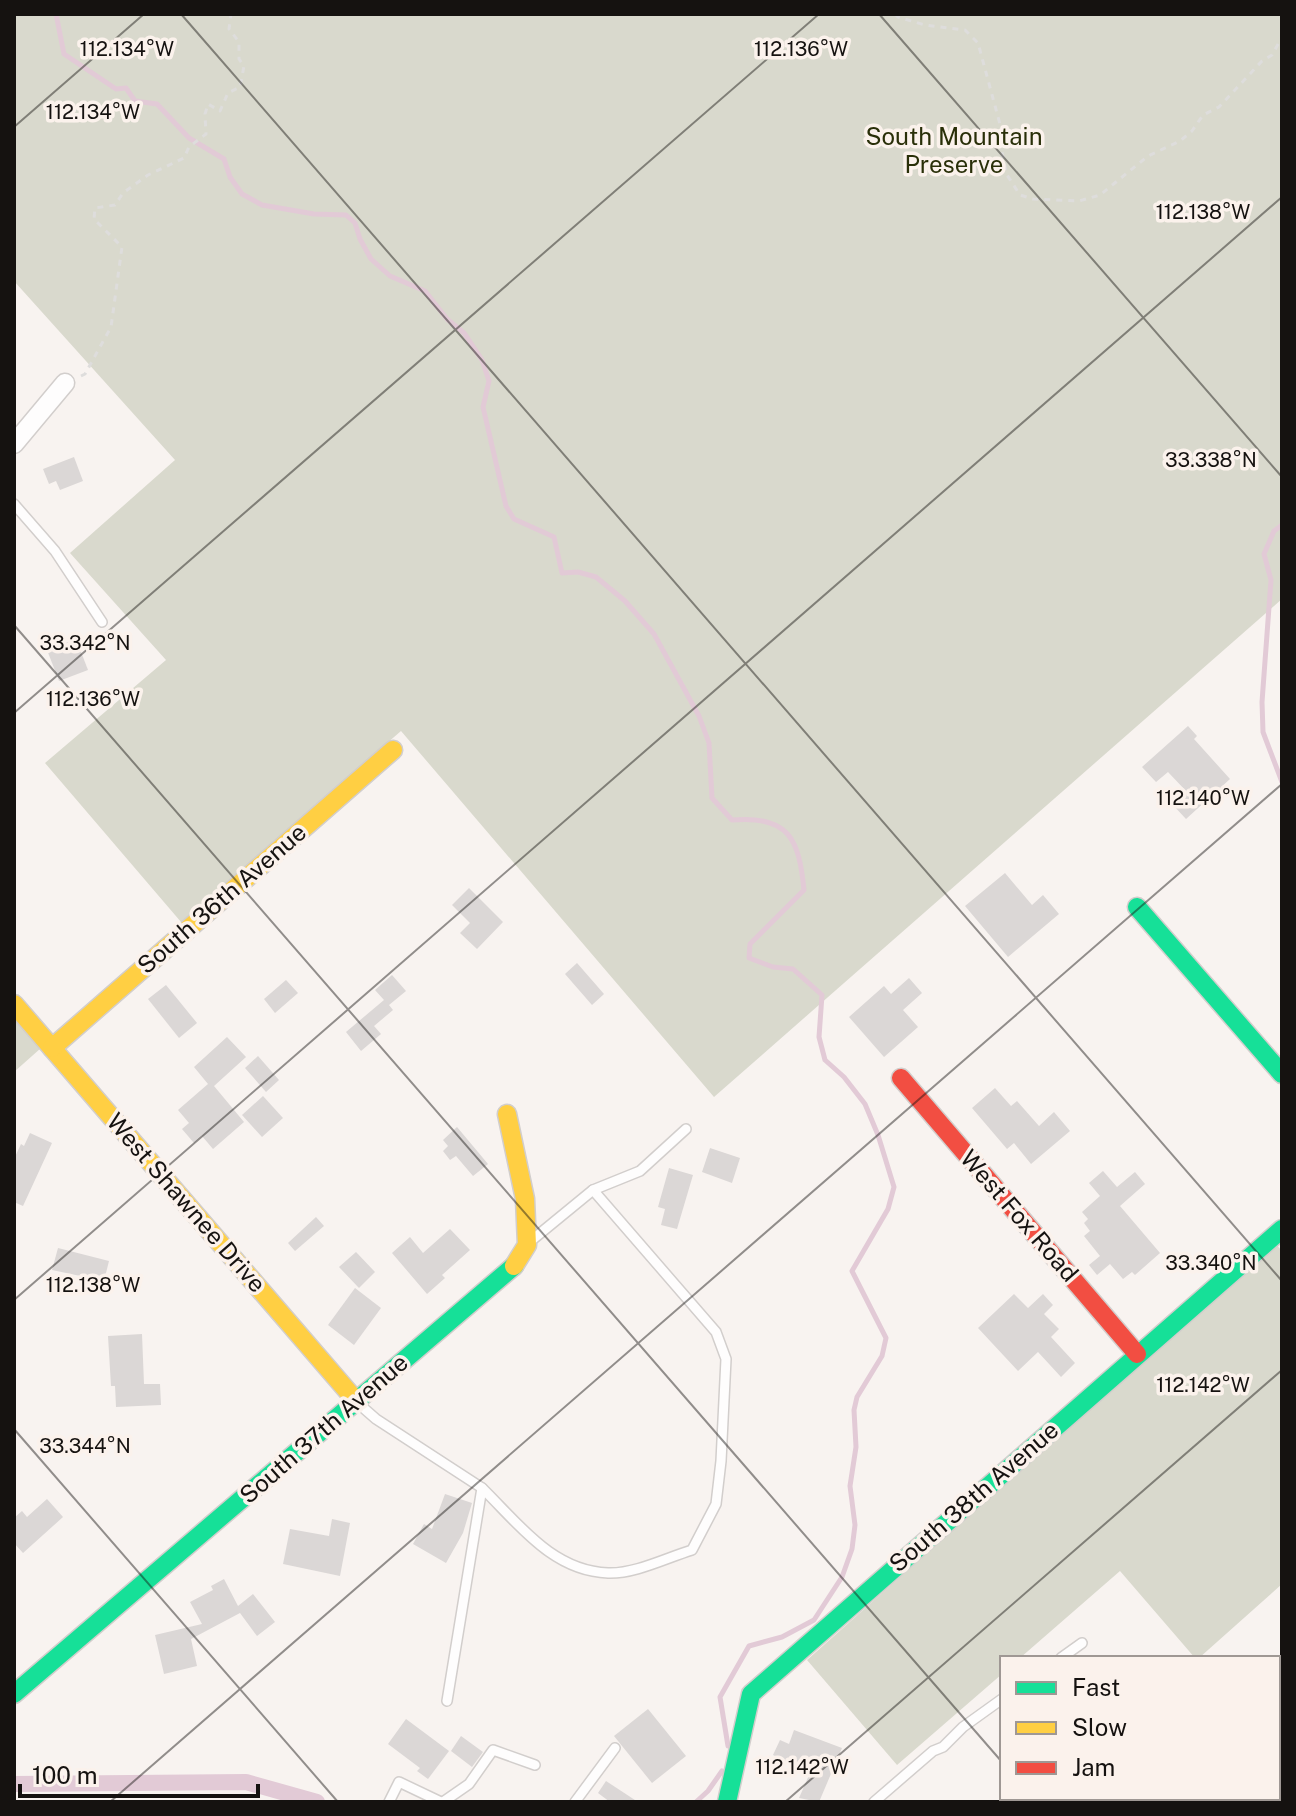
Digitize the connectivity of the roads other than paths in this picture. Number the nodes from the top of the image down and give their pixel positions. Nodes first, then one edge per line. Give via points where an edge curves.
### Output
1 (65, 383) road end
2 (14, 444) edge
3 (14, 504) edge
4 (102, 622) dead end
5 (393, 750) dead end
6 (1137, 907) dead end
7 (14, 1004) edge
8 (52, 1048) junction
9 (1282, 1074) edge
10 (901, 1078) dead end
11 (507, 1114) dead end
12 (686, 1129) dead end
13 (593, 1190) junction
14 (1282, 1229) edge
15 (527, 1245) junction
16 (1137, 1354) junction
17 (357, 1402) junction
18 (482, 1488) junction
19 (1082, 1643) dead end
20 (1064, 1656) edge
21 (14, 1694) edge
22 (1000, 1700) edge
23 (447, 1701) dead end
24 (615, 1748) dead end
25 (535, 1765) dead end
26 (389, 1802) edge
27 (442, 1802) edge
28 (575, 1802) edge
29 (727, 1802) edge
30 (874, 1802) edge

1 - 2 street
3 - 4 lane via 55,551
5 - 8 street, South 36th Avenue
6 - 9 street
7 - 8 street, West Shawnee Drive
8 - 17 street, West Shawnee Drive
10 - 16 street, West Fox Road
11 - 15 street via 525,1199
12 - 13 lane via 640,1171
13 - 15 lane
13 - 18 lane via 716,1332 726,1359 716,1504 692,1550 609,1573 551,1556
14 - 16 street, South 38th Avenue
15 - 17 street, South 37th Avenue via 516,1264
16 - 29 street, South 38th Avenue via 751,1694
17 - 18 lane
17 - 21 street, South 37th Avenue
18 - 23 lane
19 - 20 lane
22 - 30 lane
24 - 28 lane
25 - 27 lane via 493,1750 469,1784
26 - 27 lane via 399,1782

